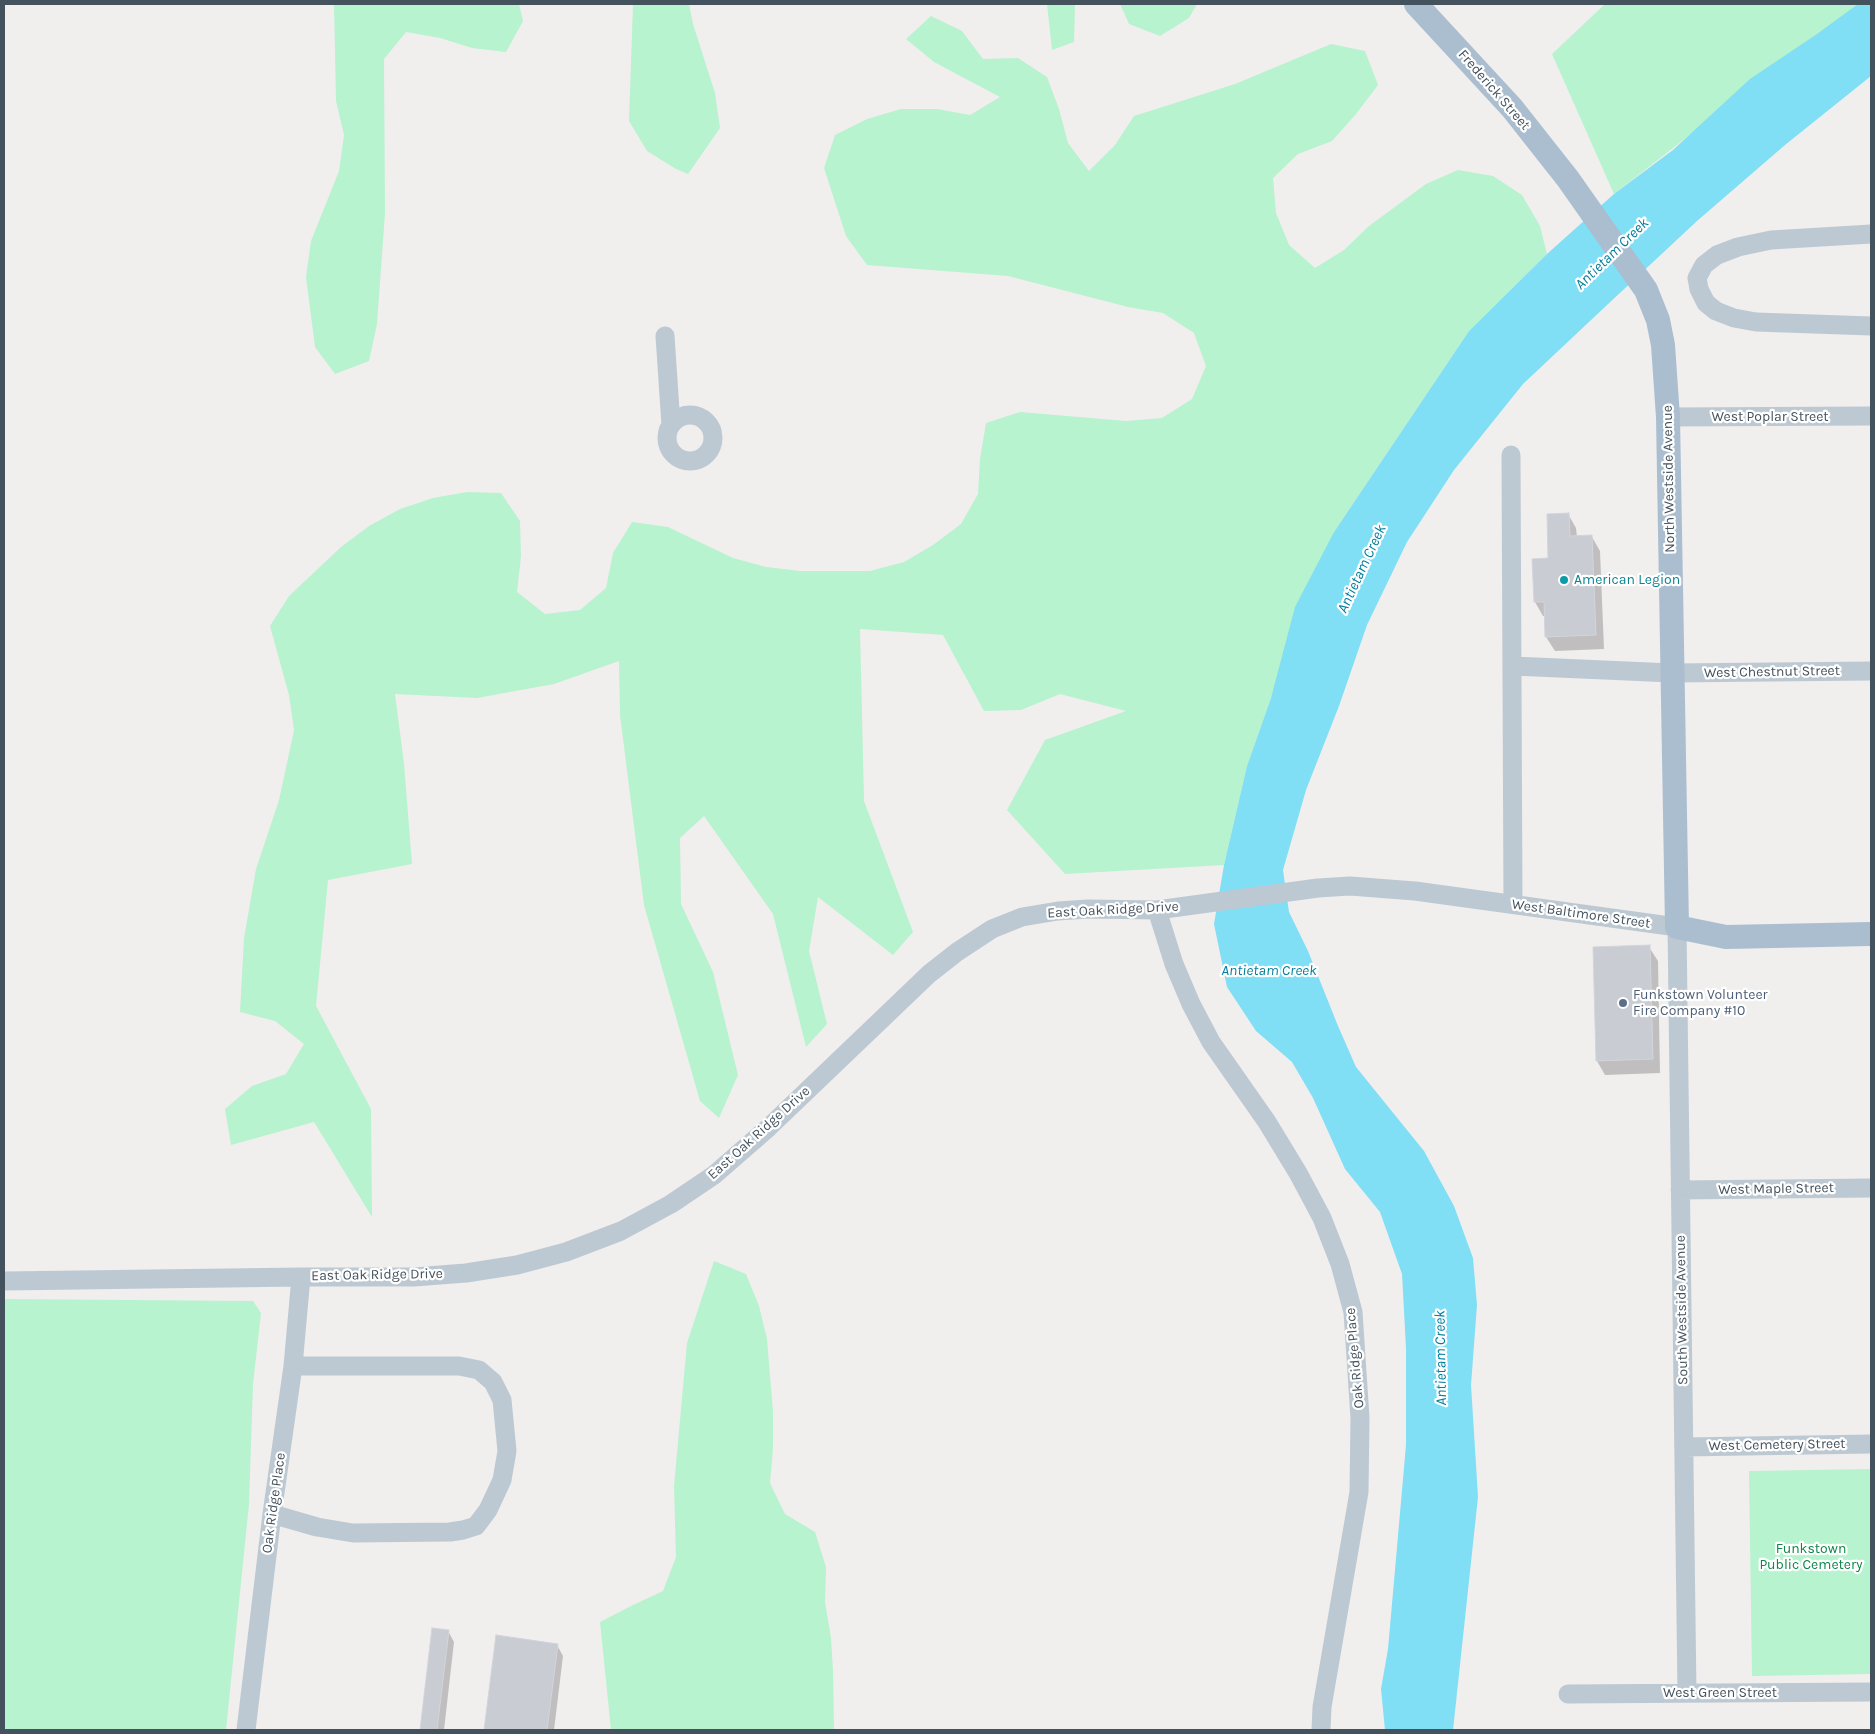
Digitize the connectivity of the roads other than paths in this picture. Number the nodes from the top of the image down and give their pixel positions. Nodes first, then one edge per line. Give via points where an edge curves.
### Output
1 (1416, 4) edge
2 (1568, 179) joint
3 (1871, 234) edge
4 (1871, 326) edge
5 (665, 336) dead end
6 (1871, 416) edge
7 (1668, 417) junction
8 (671, 425) dead end
9 (1511, 455) dead end
10 (1513, 666) junction
11 (1871, 671) edge
12 (1672, 673) junction
13 (1290, 892) joint
14 (1513, 904) junction
15 (1157, 910) junction
16 (1677, 927) junction
17 (1871, 934) edge
18 (1871, 1188) edge
19 (1680, 1190) junction
20 (301, 1276) junction
21 (4, 1281) edge
22 (294, 1366) junction
23 (1871, 1444) edge
24 (1684, 1447) junction
25 (272, 1514) junction
26 (1871, 1692) edge
27 (1687, 1693) junction
28 (1568, 1694) dead end
29 (246, 1730) edge
30 (1321, 1730) edge

1 - 2 main road, Frederick Street via 1512,108
2 - 7 main road, North Westside Avenue via 1646,290 1658,320 1663,345
3 - 4 street via 1771,240 1738,247 1704,264 1697,278 1706,303 1734,318 1756,322
5 - 8 street
6 - 7 street, West Poplar Street
7 - 12 main road, North Westside Avenue
9 - 10 street
10 - 12 street, West Chestnut Street
10 - 14 street
11 - 12 street, West Chestnut Street
12 - 16 main road, North Westside Avenue
13 - 14 street, West Baltimore Street via 1350,886 1380,887
13 - 15 street, East Oak Ridge Drive
14 - 16 street, West Baltimore Street
15 - 20 street, East Oak Ridge Drive via 1058,911 1022,917 992,929 929,974 768,1128 714,1175 671,1204 621,1231 566,1252 517,1265 466,1273 414,1277
15 - 30 street, Oak Ridge Place via 1174,964 1211,1042 1267,1122 1322,1218 1340,1264 1353,1312 1360,1418 1359,1492 1322,1707
16 - 17 main road, West Baltimore Street via 1726,937
16 - 19 street, South Westside Avenue
18 - 19 street, West Maple Street
19 - 24 street, South Westside Avenue
20 - 21 street, East Oak Ridge Drive
20 - 22 street, Oak Ridge Place
22 - 25 street, Oak Ridge Place
22 - 25 street via 459,1366 479,1370 492,1382 502,1400 507,1451 502,1480 488,1510 476,1526 463,1530 353,1534
23 - 24 street, West Cemetery Street
24 - 27 street, South Westside Avenue
25 - 29 street, Oak Ridge Place
26 - 27 street, West Green Street
27 - 28 street, West Green Street

